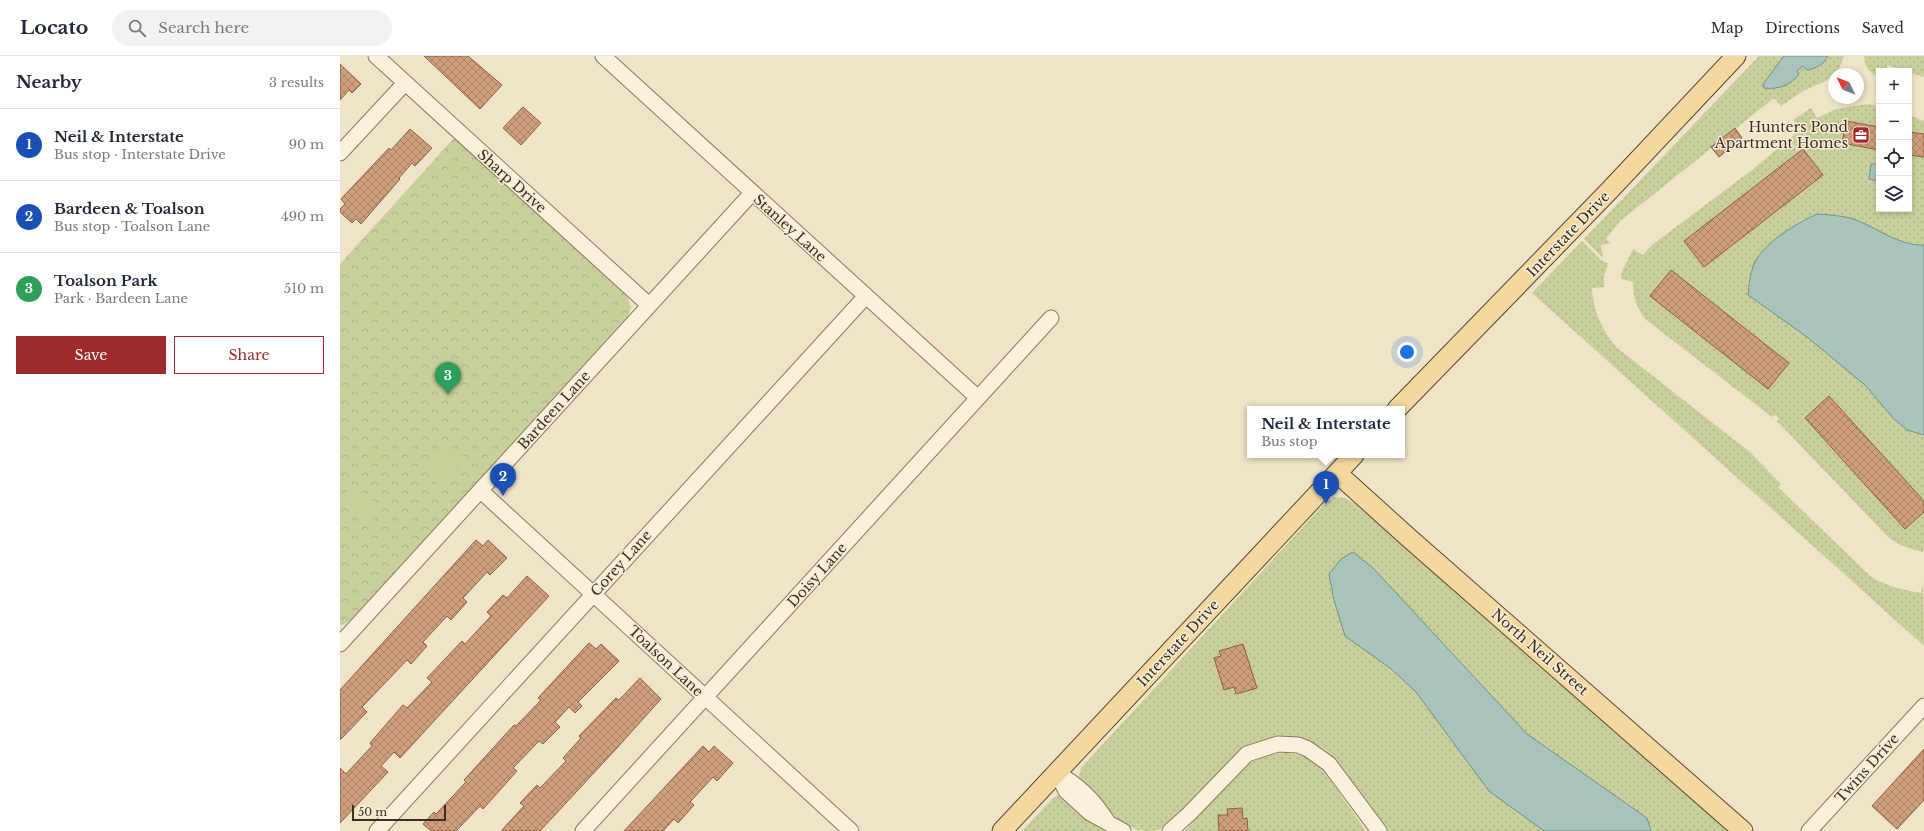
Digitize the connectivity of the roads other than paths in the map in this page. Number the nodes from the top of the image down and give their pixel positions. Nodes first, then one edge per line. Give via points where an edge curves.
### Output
1 (376, 56) edge
2 (603, 56) edge
3 (1736, 56) edge
4 (405, 82) junction
5 (340, 153) edge
6 (752, 193) junction
7 (866, 296) junction
8 (649, 305) junction
9 (1051, 318) dead end
10 (978, 398) junction
11 (1400, 406) edge
12 (1351, 458) edge
13 (1337, 473) junction
14 (481, 491) junction
15 (593, 594) junction
16 (340, 643) edge
17 (706, 697) junction
18 (1924, 706) edge
19 (1057, 773) junction
20 (377, 831) edge
21 (583, 831) edge
22 (851, 831) edge
23 (1002, 831) edge
24 (1123, 831) edge
25 (1170, 831) edge
26 (1379, 831) edge
27 (1743, 831) edge
28 (1809, 831) edge

1 - 4 street, Sharp Drive
2 - 6 street, Stanley Lane
3 - 11 main road, Interstate Drive
4 - 5 street
4 - 8 street, Sharp Drive
6 - 7 street, Stanley Lane
6 - 8 street, Bardeen Lane
7 - 10 street, Stanley Lane
7 - 15 street, Corey Lane
8 - 14 street, Bardeen Lane
9 - 10 street, Doisy Lane
10 - 17 street, Doisy Lane
12 - 13 main road, Interstate Drive
13 - 19 main road, Interstate Drive
13 - 27 main road, North Neil Street
14 - 15 street, Toalson Lane
14 - 16 street, Bardeen Lane
15 - 17 street, Toalson Lane
15 - 20 street, Corey Lane
17 - 21 street, Doisy Lane
17 - 22 street, Toalson Lane
18 - 28 street, Twins Drive
19 - 23 main road, Interstate Drive
19 - 24 street via 1074,783 1092,799 1108,822
25 - 26 street via 1247,754 1278,744 1298,745 1329,764

